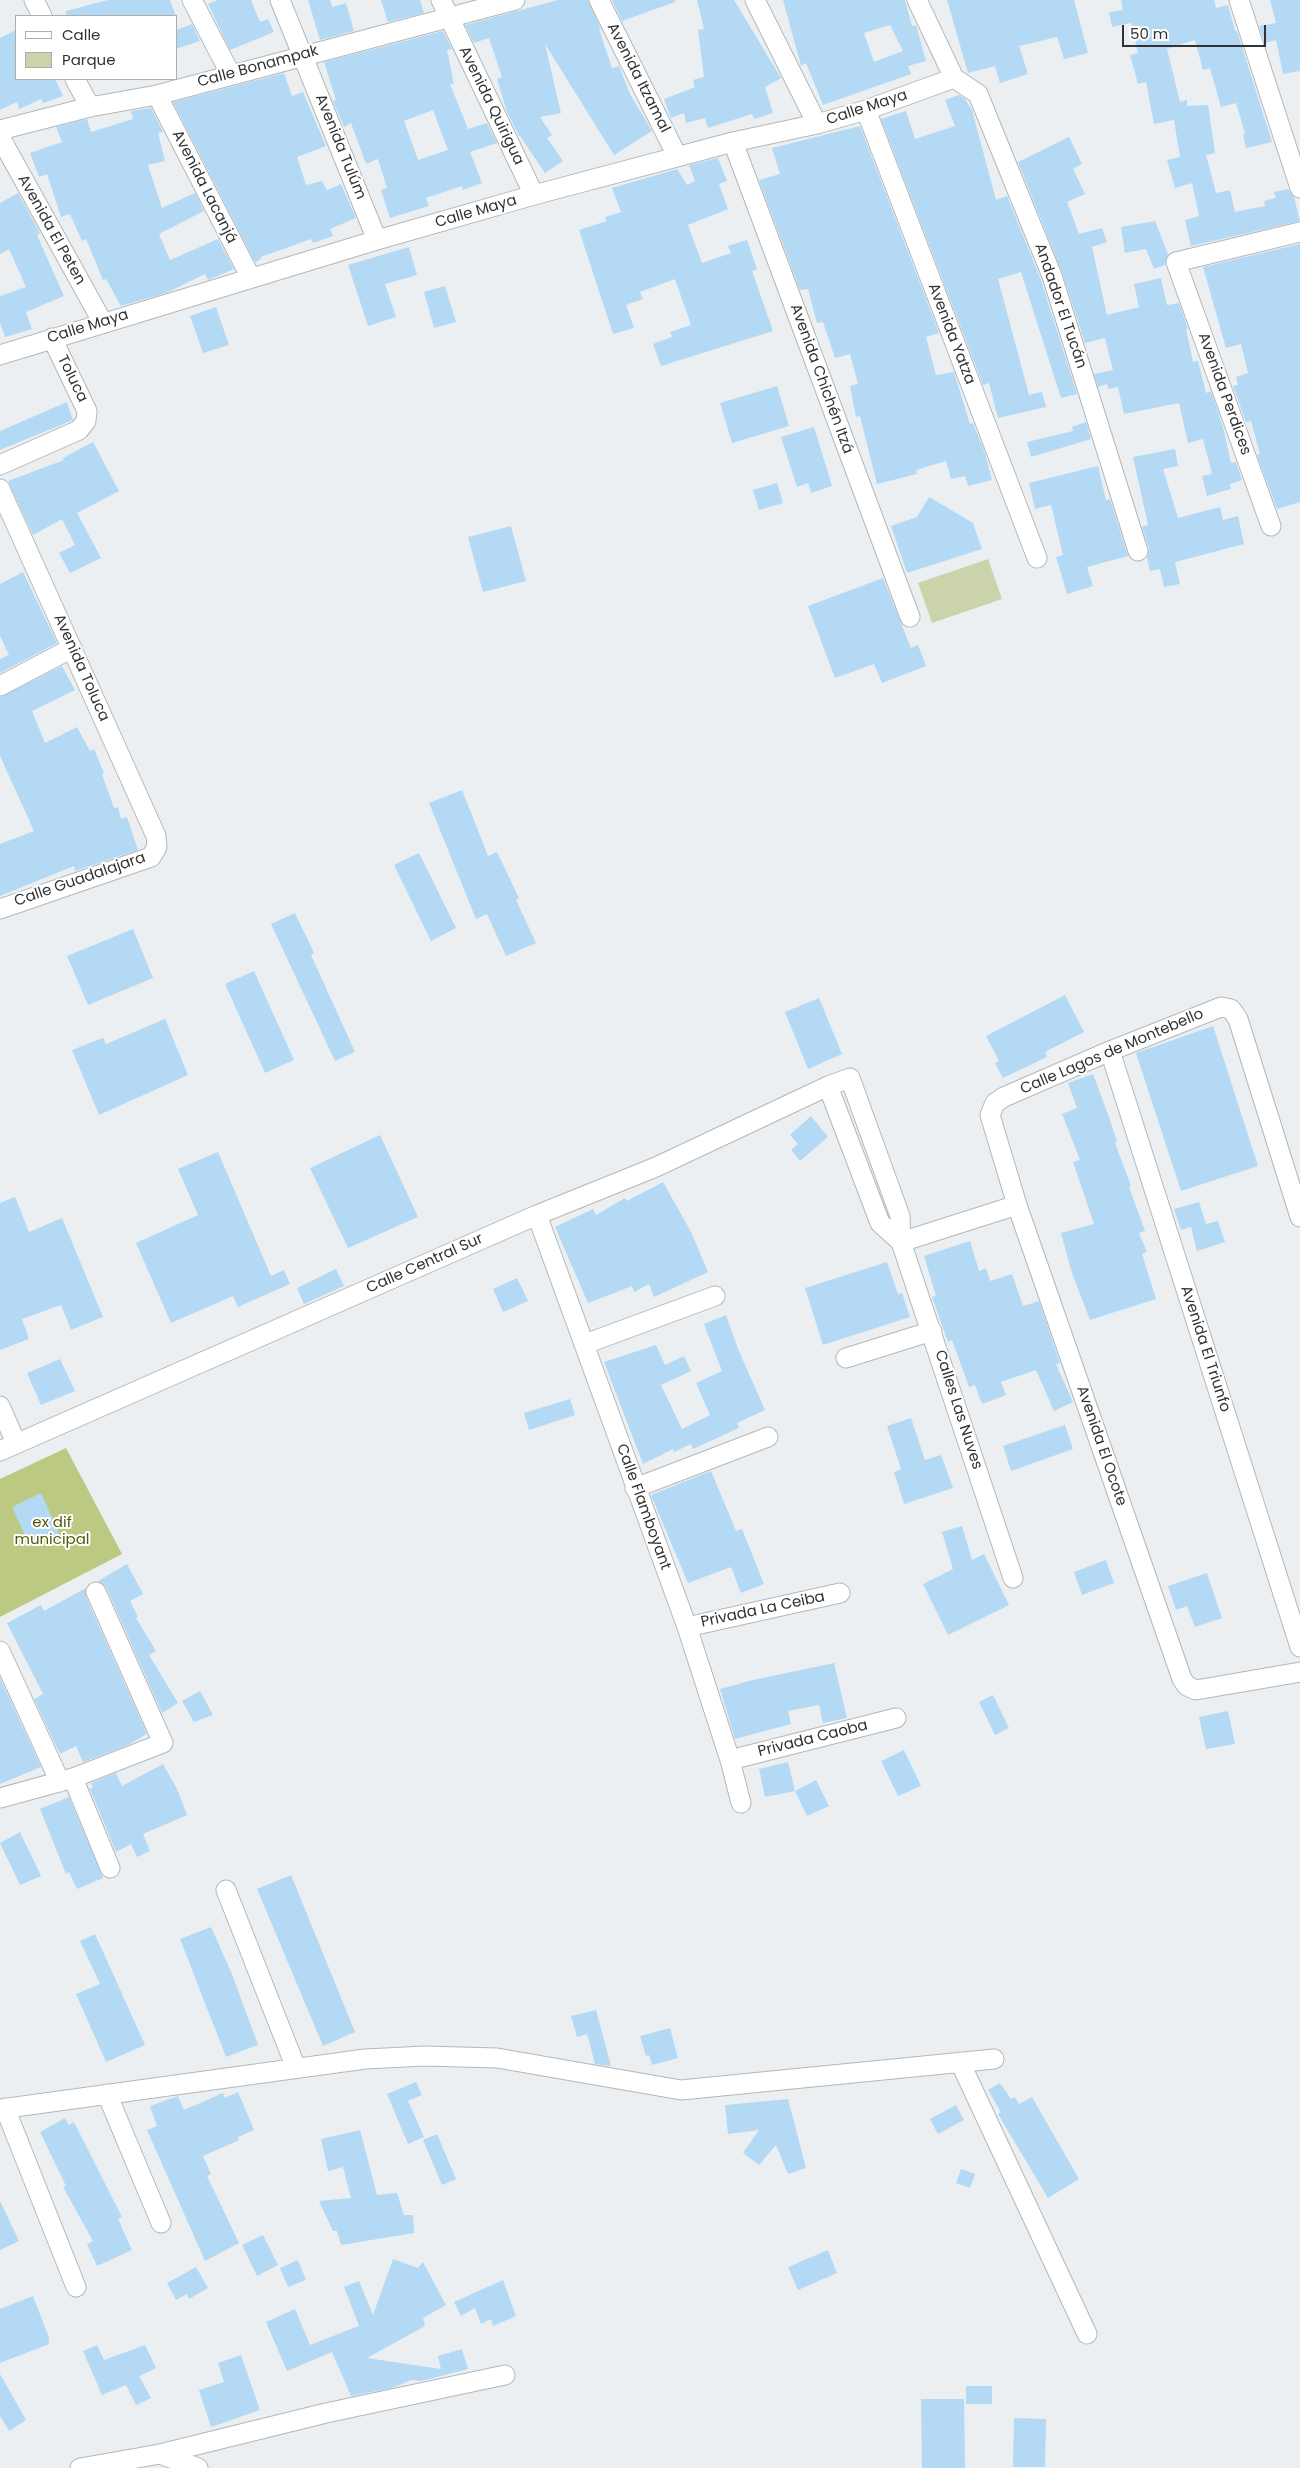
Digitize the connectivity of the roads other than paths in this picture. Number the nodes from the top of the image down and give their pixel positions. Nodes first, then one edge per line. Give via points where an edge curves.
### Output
1 (34, 0) edge
2 (192, 0) edge
3 (280, 0) edge
4 (515, 0) edge
5 (599, 0) edge
6 (755, 0) edge
7 (917, 0) edge
8 (1238, 0) edge
9 (445, 8) edge
10 (42, 15) edge
11 (302, 55) junction
12 (231, 75) junction
13 (954, 78) junction
14 (76, 80) edge
15 (157, 95) junction
16 (90, 107) junction
17 (866, 110) junction
18 (817, 124) junction
19 (0, 130) edge
20 (0, 137) edge
21 (733, 142) junction
22 (677, 156) junction
23 (1300, 188) edge
24 (534, 195) junction
25 (1300, 232) edge
26 (377, 240) junction
27 (251, 278) junction
28 (102, 323) junction
29 (52, 338) junction
30 (0, 355) edge
31 (0, 465) edge
32 (0, 489) edge
33 (1271, 526) dead end
34 (1138, 551) dead end
35 (1036, 558) dead end
36 (910, 617) dead end
37 (72, 648) junction
38 (2, 680) edge
39 (158, 847) joint
40 (0, 909) edge
41 (1110, 1051) junction
42 (850, 1078) joint
43 (828, 1086) junction
44 (995, 1103) joint
45 (1017, 1205) junction
46 (537, 1215) junction
47 (1300, 1217) edge
48 (901, 1242) junction
49 (715, 1296) dead end
50 (932, 1331) junction
51 (585, 1344) junction
52 (846, 1358) dead end
53 (0, 1406) edge
54 (768, 1437) dead end
55 (8, 1447) edge
56 (635, 1488) junction
57 (1013, 1578) dead end
58 (96, 1592) dead end
59 (840, 1593) dead end
60 (687, 1627) junction
61 (1300, 1647) edge
62 (0, 1651) edge
63 (1300, 1672) edge
64 (896, 1718) dead end
65 (730, 1760) junction
66 (66, 1780) junction
67 (0, 1798) edge
68 (741, 1803) dead end
69 (110, 1868) dead end
70 (226, 1890) dead end
71 (994, 2059) dead end
72 (960, 2062) junction
73 (296, 2068) junction
74 (107, 2094) junction
75 (2, 2109) edge
76 (161, 2223) dead end
77 (76, 2286) dead end
78 (1087, 2334) dead end
79 (505, 2375) dead end
80 (160, 2454) junction
81 (91, 2467) edge
82 (198, 2468) edge

1 - 10 street
2 - 12 street
3 - 11 street, Avenida Tulúm
4 - 9 street, Calle Bonampak
5 - 22 street, Avenida Itzamal
6 - 18 street
7 - 13 street
8 - 23 street
9 - 11 street, Calle Bonampak
9 - 24 street, Avenida Quirigua
11 - 12 street, Calle Bonampak
11 - 26 street, Avenida Tulúm
12 - 15 street, Calle Bonampak
13 - 17 street, Calle Maya
13 - 34 street, Andador El Tucán via 978,94 1052,276
14 - 16 street
15 - 16 street, Calle Bonampak
15 - 27 street, Avenida Lacanjá
16 - 19 street, Calle Bonampak
17 - 18 street, Calle Maya
17 - 35 street, Avenida Yatza
18 - 21 street, Calle Maya
20 - 28 street, Avenida El Peten
21 - 22 street, Calle Maya
21 - 36 street, Avenida Chichén Itzá
22 - 24 street, Calle Maya
24 - 26 street, Calle Maya
25 - 33 street, Avenida Perdices via 1176,262
26 - 27 street, Calle Maya
27 - 28 street, Calle Maya
28 - 29 street, Calle Maya
29 - 30 street, Calle Maya
29 - 31 street, Toluca via 87,411 86,421 79,430
32 - 37 street, Avenida Toluca
37 - 38 street
37 - 39 street, Avenida Toluca via 156,836
39 - 40 street, Calle Guadalajara via 151,857
41 - 44 street, Calle Lagos de Montebello
41 - 47 street, Calle Lagos de Montebello via 1221,1006 1232,1009 1238,1019
41 - 61 street, Avenida El Triunfo
42 - 43 street, Calle Central Sur
42 - 48 street, Calles Las Nuves via 900,1216
43 - 46 street, Calle Central Sur via 656,1167
43 - 48 street, Calles Las Nuves via 880,1223
44 - 45 street, Avenida El Ocote via 990,1114
45 - 48 street
45 - 63 street, Avenida El Ocote via 1182,1679 1196,1690
46 - 51 street, Calle Flamboyant
46 - 55 street, Calle Central Sur
48 - 50 street, Calles Las Nuves
49 - 51 street
50 - 52 street
50 - 57 street, Calles Las Nuves
51 - 56 street, Calle Flamboyant
53 - 55 street
54 - 56 street
56 - 60 street, Calle Flamboyant
58 - 66 street via 163,1743
59 - 60 street, Privada La Ceiba
60 - 65 street, Calle Flamboyant
62 - 66 street
64 - 65 street, Privada Caoba
65 - 68 street, Calle Flamboyant
66 - 67 street
66 - 69 street
70 - 73 street
71 - 72 street
72 - 73 street via 681,2090 497,2058 408,2056
72 - 78 street
73 - 74 street
74 - 75 street
74 - 76 street
75 - 77 street
79 - 80 street via 326,2413
80 - 81 street
80 - 82 street

